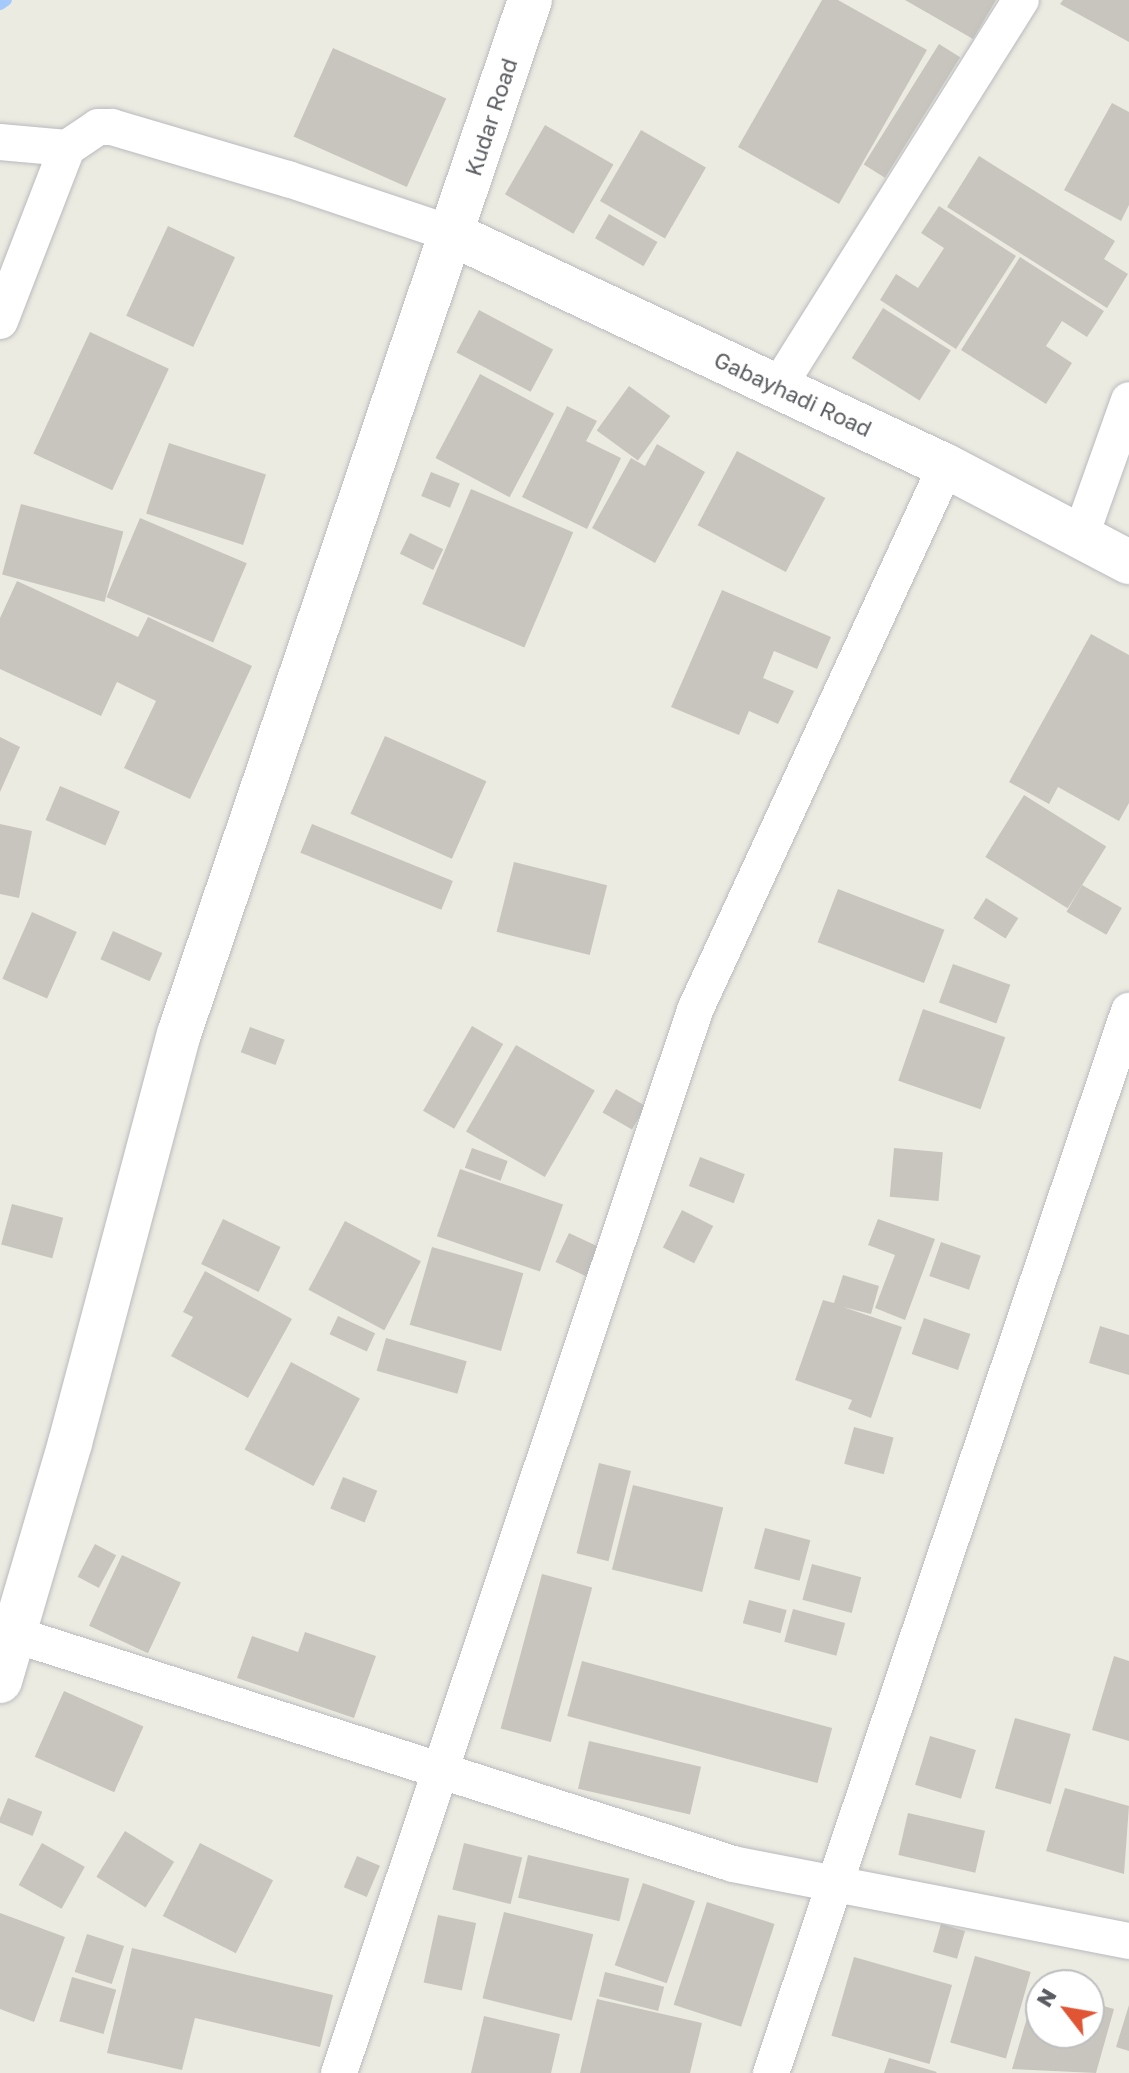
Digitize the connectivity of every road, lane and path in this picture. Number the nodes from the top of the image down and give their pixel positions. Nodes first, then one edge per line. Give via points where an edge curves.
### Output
1 (530, 0) edge
2 (1021, 0) edge
3 (0, 142) edge
4 (67, 148) junction
5 (452, 234) junction
6 (0, 321) edge
7 (778, 387) junction
8 (1129, 400) edge
9 (946, 466) junction
10 (1081, 535) junction
11 (1129, 562) edge
12 (1129, 1011) edge
13 (8, 1634) edge
14 (0, 1681) edge
15 (439, 1773) junction
16 (834, 1884) junction
17 (1129, 1941) edge
18 (339, 2073) edge
19 (771, 2073) edge

1 - 5 street, Kudar Road
2 - 7 street
3 - 4 street
4 - 5 street via 86,132 112,127
4 - 6 street
5 - 7 street, Gabayhadi Road
5 - 13 street, Kudar Road via 179,1034
7 - 9 street, Gabayhadi Road
8 - 10 street
9 - 10 street, Gabayhadi Road
9 - 15 street via 695,1010
10 - 11 street, Gabayhadi Road
12 - 16 street
13 - 14 street, Kudar Road
13 - 15 street
15 - 16 street via 733,1864
15 - 18 street
16 - 17 street
16 - 19 street

